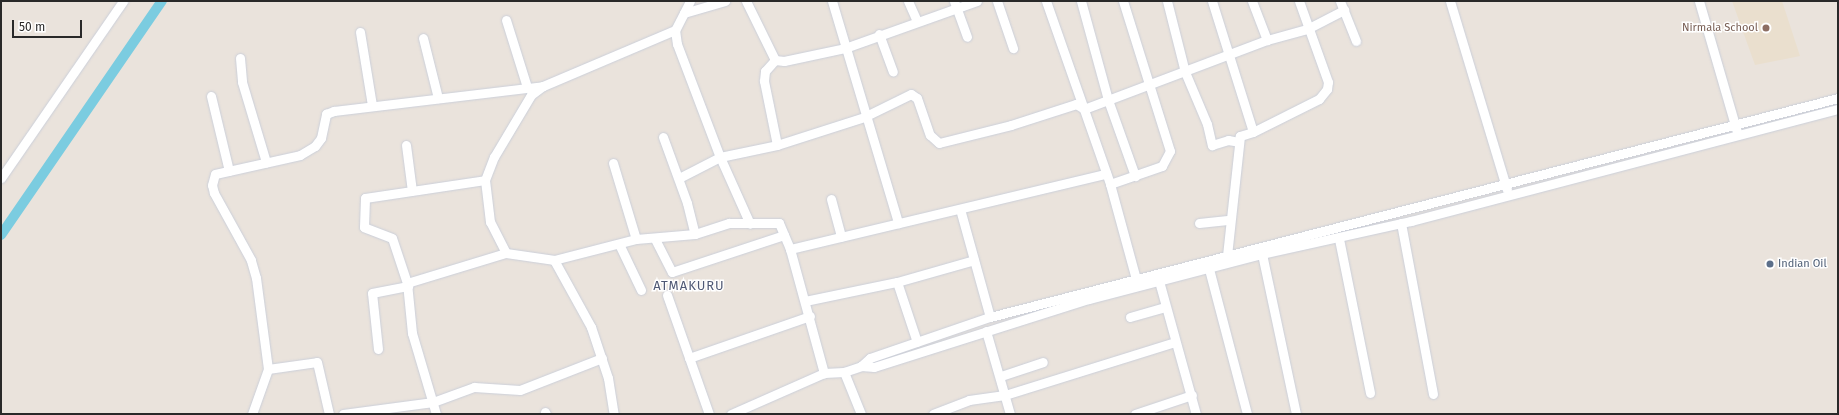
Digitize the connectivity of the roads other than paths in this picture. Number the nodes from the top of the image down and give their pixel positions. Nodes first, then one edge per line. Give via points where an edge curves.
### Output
1 (123, 1) edge
2 (690, 1) edge
3 (725, 1) edge
4 (746, 1) edge
5 (832, 1) edge
6 (908, 1) edge
7 (977, 1) edge
8 (997, 1) edge
9 (1046, 1) edge
10 (1081, 1) edge
11 (1123, 1) edge
12 (1167, 1) edge
13 (1212, 1) edge
14 (1252, 1) edge
15 (1299, 1) edge
16 (1340, 1) edge
17 (1450, 1) edge
18 (1699, 1) edge
19 (955, 5) edge
20 (1344, 10) junction
21 (684, 13) junction
22 (506, 20) dead end
23 (917, 21) junction
24 (1307, 29) junction
25 (675, 30) junction
26 (360, 32) dead end
27 (879, 34) junction
28 (967, 37) dead end
29 (423, 38) dead end
30 (1267, 40) junction
31 (1356, 41) dead end
32 (845, 48) junction
33 (1013, 48) dead end
34 (1227, 56) junction
35 (240, 58) dead end
36 (775, 60) junction
37 (893, 72) dead end
38 (1185, 72) junction
39 (543, 86) junction
40 (1148, 86) junction
41 (527, 87) junction
42 (211, 96) dead end
43 (438, 98) junction
44 (1838, 98) edge
45 (1108, 100) junction
46 (372, 105) junction
47 (1838, 108) edge
48 (1084, 109) junction
49 (864, 117) junction
50 (1737, 131) junction
51 (1253, 132) junction
52 (663, 137) dead end
53 (1239, 142) junction
54 (406, 145) dead end
55 (777, 145) junction
56 (720, 157) junction
57 (266, 162) junction
58 (613, 163) dead end
59 (229, 171) junction
60 (1106, 174) junction
61 (1136, 176) junction
62 (1, 178) edge
63 (679, 178) junction
64 (485, 180) junction
65 (1110, 184) junction
66 (1506, 184) junction
67 (412, 191) junction
68 (1509, 195) junction
69 (831, 199) dead end
70 (960, 209) junction
71 (1230, 220) junction
72 (898, 223) junction
73 (1199, 223) dead end
74 (1401, 223) junction
75 (750, 224) junction
76 (695, 234) junction
77 (784, 235) junction
78 (842, 237) junction
79 (636, 239) junction
80 (1339, 239) junction
81 (655, 240) junction
82 (619, 244) junction
83 (790, 249) junction
84 (506, 254) junction
85 (1262, 254) junction
86 (1226, 255) junction
87 (554, 260) junction
88 (974, 260) junction
89 (1209, 269) junction
90 (1136, 277) junction
91 (1159, 281) junction
92 (897, 282) junction
93 (407, 284) junction
94 (1138, 286) junction
95 (641, 290) dead end
96 (666, 295) dead end
97 (805, 301) junction
98 (1165, 307) junction
99 (810, 316) junction
100 (990, 317) junction
101 (1130, 317) dead end
102 (986, 331) junction
103 (917, 342) junction
104 (1175, 342) junction
105 (378, 349) dead end
106 (602, 358) junction
107 (689, 358) junction
108 (1043, 362) dead end
109 (861, 366) junction
110 (268, 369) junction
111 (844, 372) junction
112 (824, 373) junction
113 (1001, 376) junction
114 (1370, 393) dead end
115 (1433, 394) dead end
116 (1006, 395) junction
117 (1192, 395) junction
118 (433, 402) junction
119 (759, 404) junction
120 (252, 414) edge
121 (330, 414) edge
122 (343, 414) edge
123 (436, 414) edge
124 (614, 414) edge
125 (709, 414) edge
126 (731, 414) edge
127 (762, 414) edge
128 (861, 414) edge
129 (934, 414) edge
130 (1010, 414) edge
131 (1135, 414) edge
132 (1196, 414) edge
133 (1247, 414) edge
134 (1296, 414) edge

1 - 62 street
2 - 21 street
3 - 21 street
4 - 36 street
5 - 32 street
6 - 23 street
7 - 19 street
8 - 33 street
9 - 48 street
10 - 45 street
11 - 40 street
12 - 38 street
13 - 34 street
14 - 30 street
15 - 24 street
16 - 20 street
17 - 66 street
18 - 50 street
19 - 23 street
19 - 28 street
20 - 24 street
20 - 31 street
21 - 25 street
22 - 41 street
23 - 27 street
24 - 30 street
24 - 51 street via 1328,82 1324,95 1284,119
25 - 39 street
25 - 56 street via 677,44
26 - 46 street
27 - 32 street
27 - 37 street
29 - 43 street
30 - 34 street
32 - 36 street via 784,61
32 - 49 street
34 - 38 street
34 - 51 street
35 - 57 street via 240,77
36 - 55 street via 765,71 764,81
38 - 40 street
38 - 53 street via 1207,124 1212,145 1228,140
39 - 41 street
39 - 64 street via 531,95 494,157
40 - 45 street
40 - 61 street via 1170,151 1166,163
41 - 43 street
42 - 59 street
43 - 46 street
44 - 50 street
45 - 48 street
45 - 61 street
46 - 57 street via 326,114 321,138 315,146 300,154
47 - 50 street
48 - 49 street via 1076,104 1011,125 939,143 930,135 915,95
48 - 60 street
49 - 55 street
49 - 72 street
50 - 66 street
50 - 68 street
51 - 53 street via 1240,136
52 - 63 street
53 - 71 street
54 - 67 street
55 - 56 street
56 - 63 street
56 - 75 street
57 - 59 street
58 - 79 street
59 - 110 street via 215,174 212,185 255,271
60 - 65 street
60 - 70 street
61 - 65 street
63 - 76 street
64 - 67 street
64 - 84 street via 490,222
65 - 90 street
66 - 68 street
66 - 86 street
67 - 93 street via 370,196 363,201 364,227 392,238
68 - 74 street
69 - 78 street
70 - 72 street
70 - 88 street
71 - 73 street
71 - 86 street
72 - 78 street
74 - 80 street
74 - 115 street
75 - 76 street via 729,223
75 - 77 street via 779,223
76 - 81 street
77 - 81 street via 672,272
77 - 83 street
78 - 83 street
79 - 81 street
79 - 82 street
80 - 85 street
80 - 114 street
82 - 87 street
82 - 95 street
83 - 97 street
84 - 87 street
84 - 93 street
85 - 89 street
85 - 134 street
86 - 90 street
87 - 106 street via 591,327
88 - 92 street
88 - 100 street
89 - 91 street
89 - 133 street
90 - 94 street
90 - 100 street
91 - 94 street
91 - 98 street
92 - 97 street
92 - 103 street
93 - 105 street via 372,293
93 - 118 street via 412,333
94 - 102 street
96 - 107 street
97 - 99 street
98 - 101 street
98 - 104 street
99 - 107 street
99 - 112 street
100 - 103 street
102 - 109 street via 874,367
102 - 113 street
103 - 109 street via 870,358
104 - 116 street
104 - 117 street
106 - 118 street via 520,390 474,387
106 - 124 street
107 - 125 street
108 - 113 street
109 - 111 street
110 - 120 street
110 - 121 street via 317,362
111 - 112 street
111 - 128 street
112 - 119 street
113 - 116 street
116 - 129 street via 969,400
116 - 130 street
117 - 131 street
117 - 132 street
118 - 122 street
118 - 123 street
119 - 126 street
119 - 127 street

